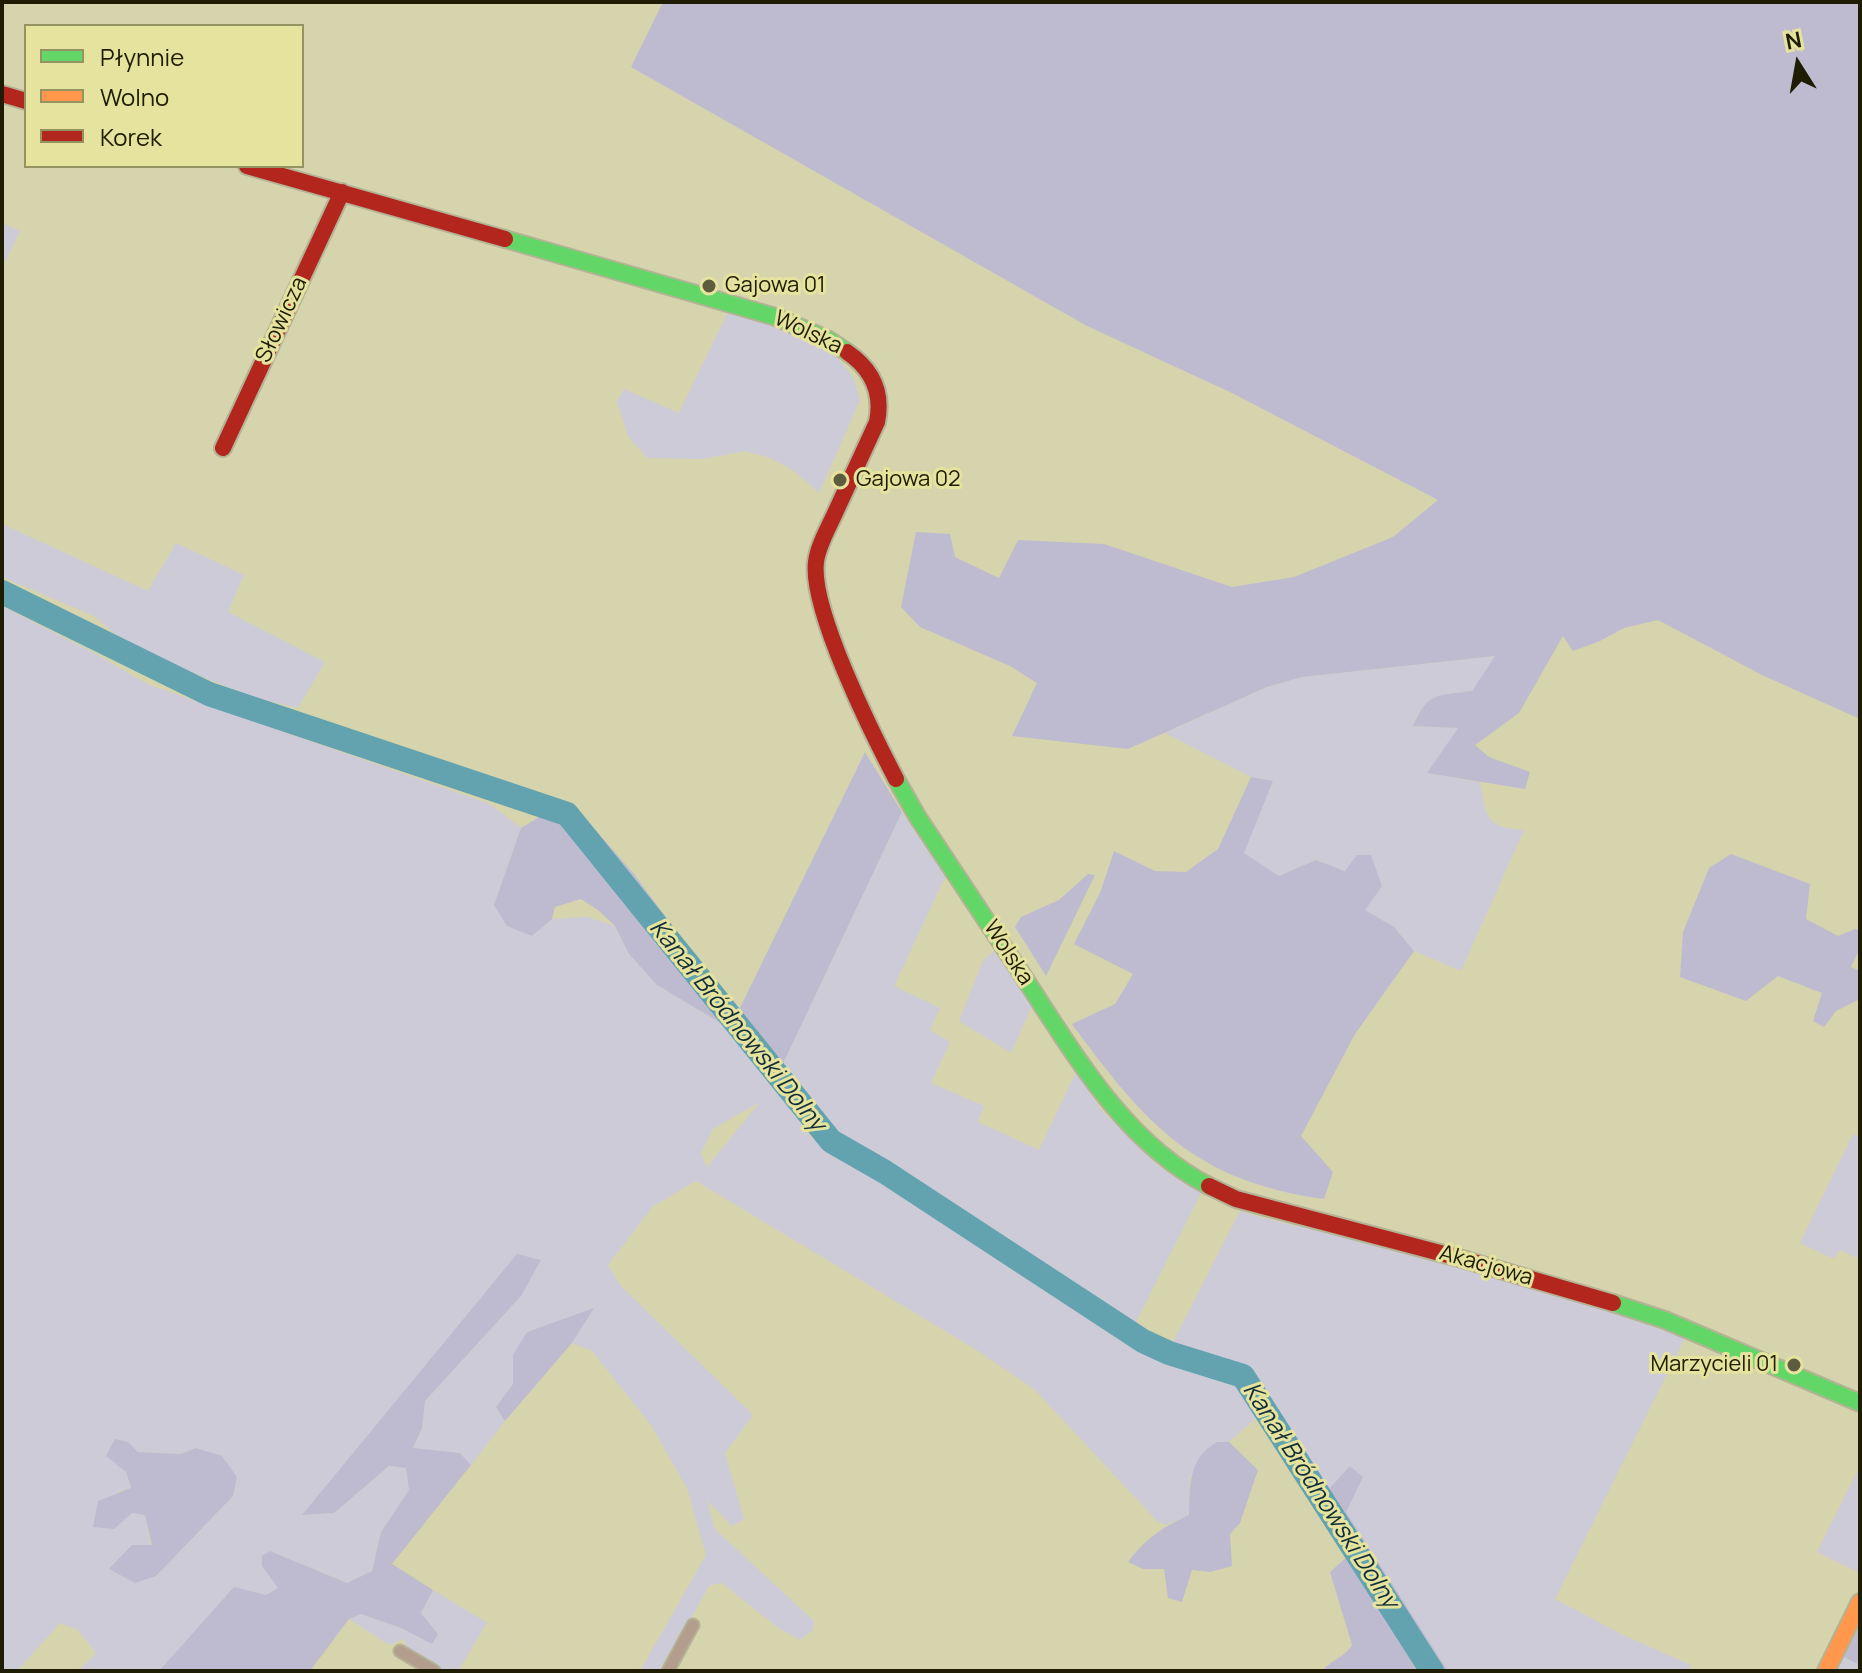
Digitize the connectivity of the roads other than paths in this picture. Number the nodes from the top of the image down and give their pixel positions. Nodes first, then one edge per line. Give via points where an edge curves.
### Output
1 (2, 94) edge
2 (24, 100) edge
3 (254, 168) edge
4 (342, 192) junction
5 (223, 448) dead end
6 (1124, 1118) joint
7 (1860, 1403) edge
8 (1860, 1602) edge
9 (693, 1625) dead end
10 (400, 1651) dead end
11 (434, 1671) edge
12 (668, 1671) edge
13 (1826, 1671) edge

1 - 2 street
3 - 4 street, Wolska
4 - 5 street, Słowicza
4 - 6 street, Wolska via 774,317 825,338 869,371 878,390 877,422 816,560 820,604 893,777 1066,1043
6 - 7 street, Akacjowa via 1188,1175 1236,1199 1627,1307
8 - 13 street
9 - 12 street
10 - 11 street

